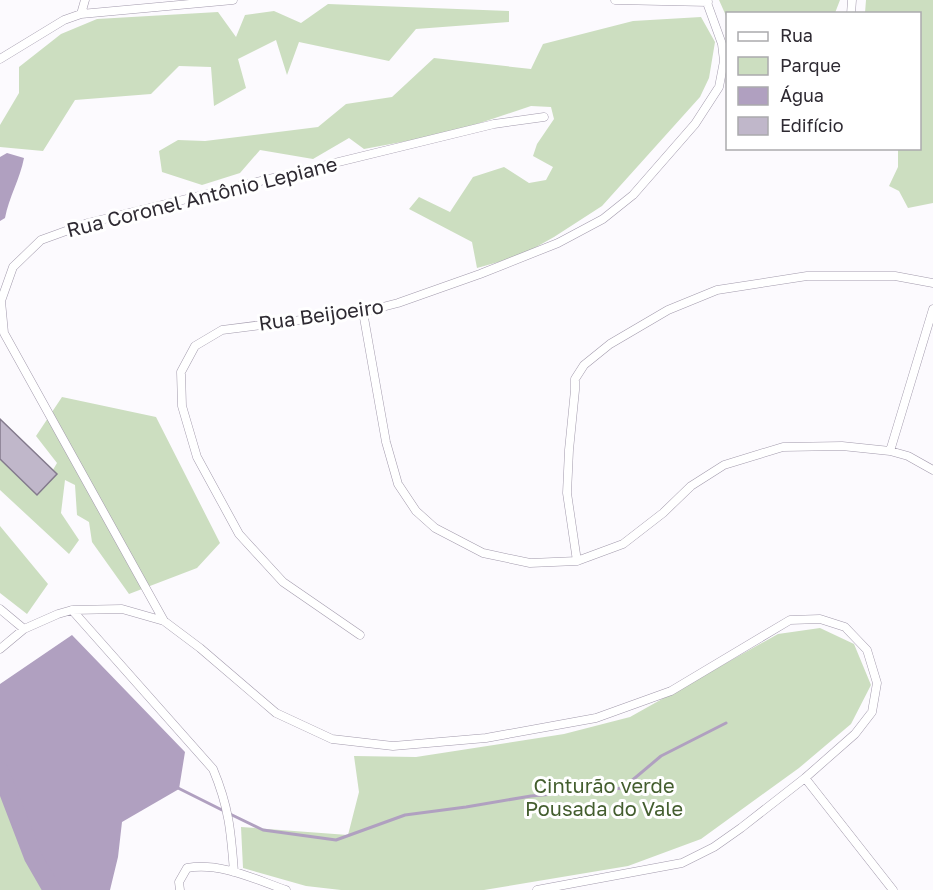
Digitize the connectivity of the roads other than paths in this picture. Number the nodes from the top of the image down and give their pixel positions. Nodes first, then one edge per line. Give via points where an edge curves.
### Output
1 (85, 0) edge
2 (233, 0) edge
3 (615, 0) edge
4 (707, 1) edge
5 (81, 14) junction
6 (0, 59) edge
7 (726, 62) edge
8 (544, 117) dead end
9 (933, 283) edge
10 (933, 309) edge
11 (363, 312) junction
12 (890, 451) junction
13 (933, 470) edge
14 (576, 561) junction
15 (0, 609) edge
16 (72, 610) junction
17 (164, 621) junction
18 (24, 629) junction
19 (360, 635) dead end
20 (0, 646) edge
21 (805, 778) junction
22 (234, 872) junction
23 (180, 890) edge
24 (286, 890) edge
25 (537, 890) edge
26 (893, 890) edge

1 - 5 street
2 - 5 street
3 - 4 street
4 - 7 street, Rua Beijoeiro
5 - 6 street via 64,20
7 - 11 street, Rua Beijoeiro via 719,87 695,124 633,195 603,219 558,243 480,274
8 - 17 street, Rua Coronel Antônio Lepiane via 494,124 88,223 41,240 13,267 1,302 4,333
9 - 14 street via 895,276 807,276 717,290 668,310 610,344 574,378 567,493
10 - 12 street
11 - 14 street via 391,465 416,511 435,528 483,553 530,563
11 - 19 street, Rua Beijoeiro via 222,330 195,346 181,372 182,406 197,457 239,534 284,582
12 - 13 street
12 - 14 street via 842,446 783,447 724,465 691,486 623,544
15 - 18 street
16 - 17 street via 123,609
16 - 18 street
16 - 22 street via 213,769 230,822
17 - 21 street via 276,713 332,740 393,746 486,738 596,718 671,691 790,620 820,618 845,627 867,650 877,683 872,712 855,734
18 - 20 street
21 - 25 street via 714,848 682,863
21 - 26 street
22 - 23 street via 203,865 187,868 179,882
22 - 24 street

